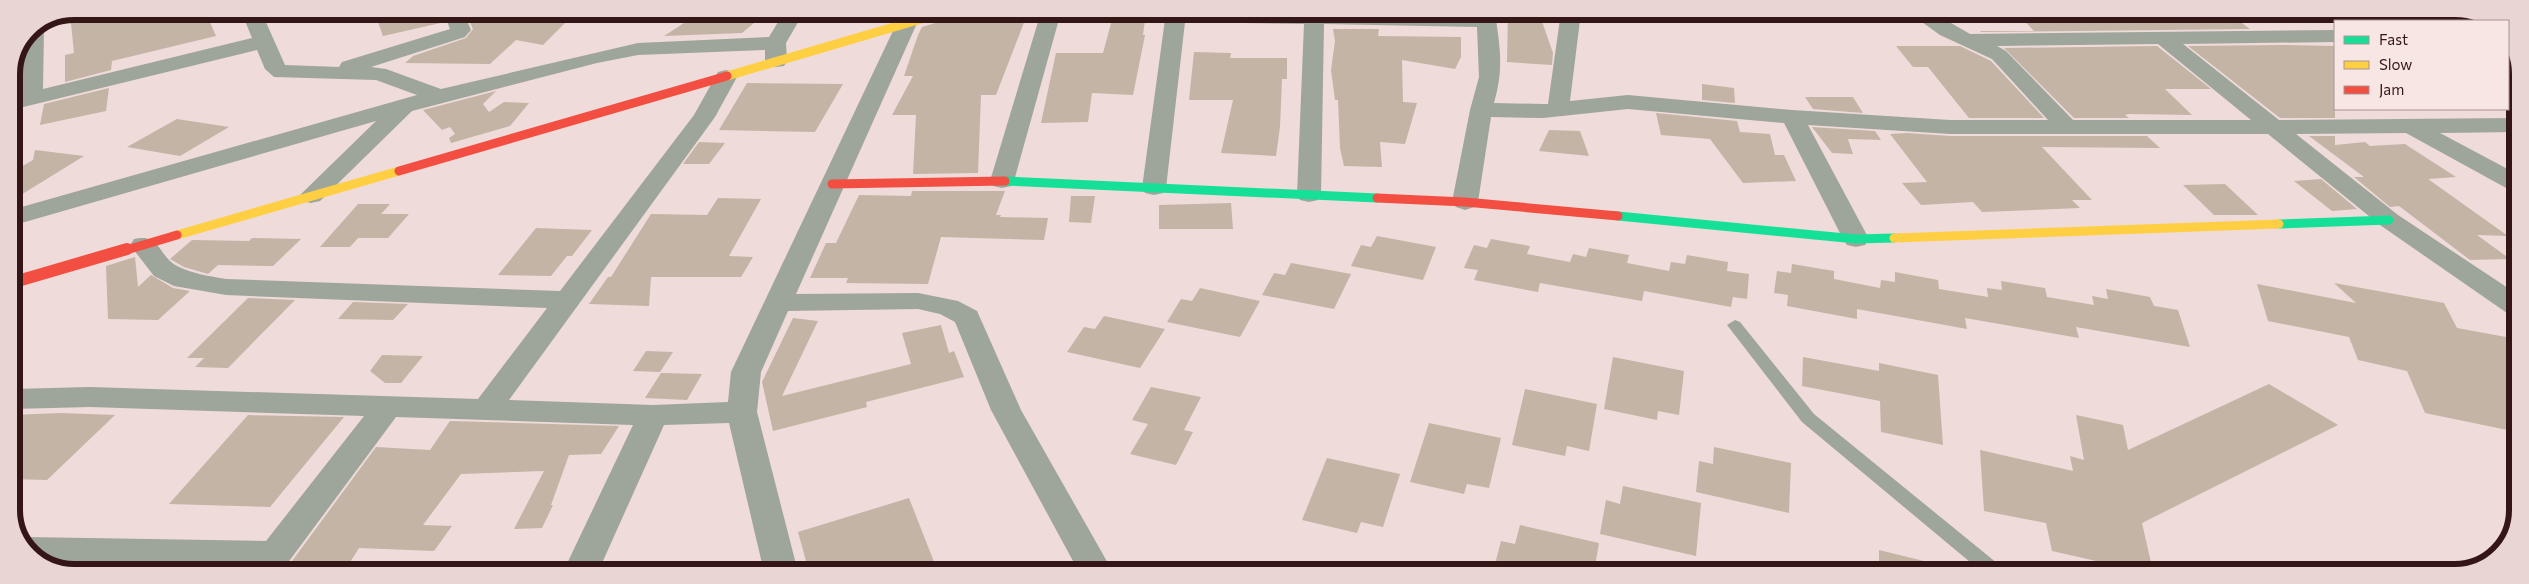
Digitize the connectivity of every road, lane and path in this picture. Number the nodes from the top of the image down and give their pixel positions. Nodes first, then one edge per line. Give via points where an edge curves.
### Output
1 (255, 20) edge
2 (457, 20) edge
3 (790, 20) edge
4 (898, 20) edge
5 (908, 20) edge
6 (1048, 20) edge
7 (1175, 20) edge
8 (1314, 20) edge
9 (1486, 20) edge
10 (1570, 20) edge
11 (1930, 20) edge
12 (2334, 36) edge
13 (2164, 39) junction
14 (1968, 40) junction
15 (32, 41) edge
16 (264, 42) junction
17 (776, 53) junction
18 (327, 74) junction
19 (726, 77) junction
20 (440, 96) junction
21 (22, 100) edge
22 (405, 107) junction
23 (1481, 110) junction
24 (1558, 110) junction
25 (1792, 117) junction
26 (2509, 125) edge
27 (2411, 126) junction
28 (2272, 127) junction
29 (2068, 128) junction
30 (2509, 180) edge
31 (1002, 181) junction
32 (832, 184) junction
33 (1154, 188) junction
34 (1309, 195) junction
35 (311, 196) junction
36 (1465, 202) junction
37 (20, 215) edge
38 (2389, 220) junction
39 (1856, 239) junction
40 (143, 245) junction
41 (20, 281) edge
42 (568, 300) junction
43 (2509, 302) edge
44 (778, 303) junction
45 (1735, 325) dead end
46 (20, 399) edge
47 (387, 408) junction
48 (486, 410) junction
49 (742, 412) junction
50 (652, 415) junction
51 (39, 551) edge
52 (269, 563) edge
53 (584, 564) edge
54 (779, 564) edge
55 (1092, 564) edge
56 (1986, 564) edge

1 - 16 street
2 - 18 street via 461,30 458,33
3 - 17 street
4 - 17 street
5 - 32 street
6 - 31 street
7 - 33 street
8 - 34 street
9 - 23 street via 1490,77
10 - 24 street
11 - 14 street via 1947,32
12 - 13 street
13 - 14 street
13 - 28 street
14 - 29 street via 1998,54
15 - 21 street
16 - 18 street via 276,69
16 - 21 street
17 - 19 street
17 - 20 street via 638,49
18 - 20 street via 388,76
19 - 35 street
19 - 42 street via 704,117
20 - 22 street
22 - 35 street
22 - 37 street
23 - 24 street
23 - 36 street
24 - 25 street via 1628,102
25 - 29 street via 1950,127
25 - 39 street
26 - 27 street
27 - 28 street
27 - 30 street
28 - 29 street
28 - 38 street
31 - 32 street
31 - 33 street
32 - 44 street
33 - 34 street
34 - 36 street
35 - 40 street
36 - 39 street
38 - 39 street
38 - 43 street
40 - 41 street
40 - 42 street via 164,270 184,280 226,287
42 - 48 street
44 - 49 street via 746,372
44 - 55 street via 918,301 948,307 967,317 1006,410
45 - 56 lane via 1808,418
46 - 47 street via 90,397
47 - 48 street
47 - 52 street
48 - 50 street
49 - 50 street
49 - 54 street
50 - 53 street
51 - 52 street

